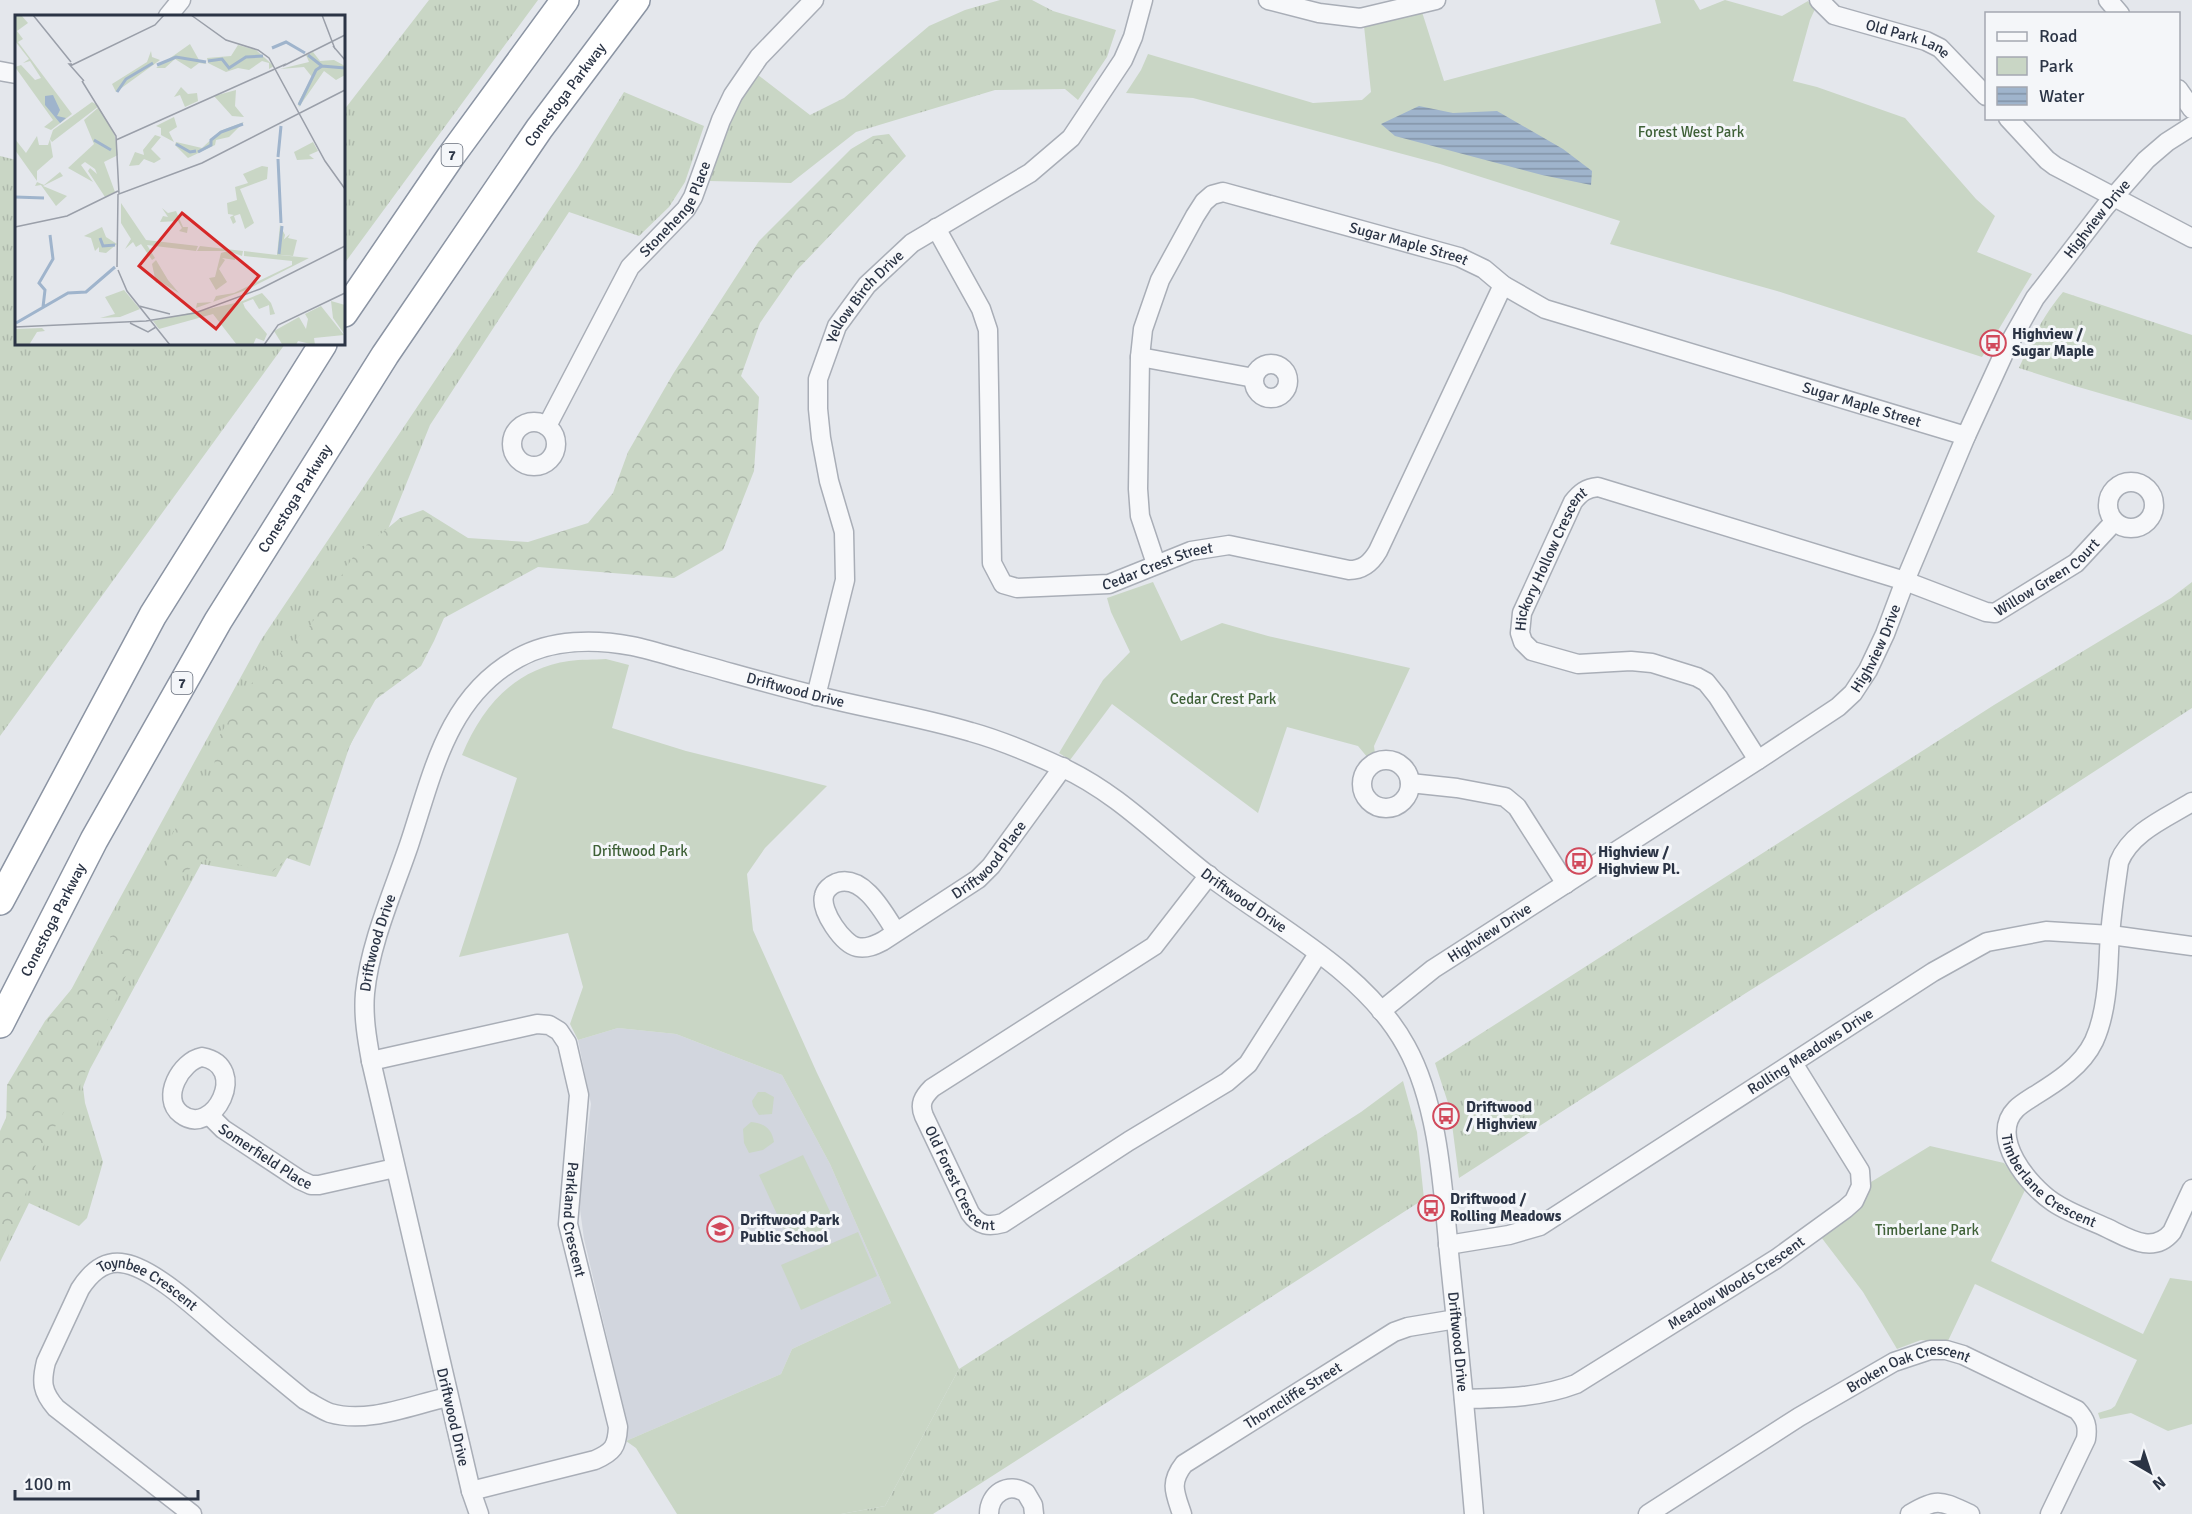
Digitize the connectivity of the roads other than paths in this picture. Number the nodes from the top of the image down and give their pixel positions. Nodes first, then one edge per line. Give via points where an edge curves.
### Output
1 (181, 0) edge
2 (565, 0) edge
3 (636, 0) edge
4 (814, 0) edge
5 (1143, 0) edge
6 (1268, 0) edge
7 (1436, 0) edge
8 (1819, 0) edge
9 (2108, 0) edge
10 (2118, 12) edge
11 (169, 15) edge
12 (0, 71) edge
13 (15, 74) edge
14 (2180, 92) edge
15 (1985, 95) edge
16 (2192, 109) edge
17 (2010, 120) edge
18 (2192, 126) edge
19 (2112, 197) junction
20 (936, 228) junction
21 (2192, 238) edge
22 (1503, 285) junction
23 (345, 312) edge
24 (321, 345) edge
25 (1140, 357) junction
26 (1254, 378) dead end
27 (547, 426) dead end
28 (1966, 436) junction
29 (2114, 522) dead end
30 (1156, 564) junction
31 (1905, 581) junction
32 (816, 696) junction
33 (1758, 760) junction
34 (1063, 767) junction
35 (1410, 783) dead end
36 (2192, 802) edge
37 (1209, 875) junction
38 (1566, 884) junction
39 (0, 901) edge
40 (896, 932) dead end
41 (2111, 935) junction
42 (2192, 946) edge
43 (1318, 954) junction
44 (1381, 1011) junction
45 (0, 1024) edge
46 (371, 1061) junction
47 (1793, 1063) junction
48 (210, 1116) dead end
49 (395, 1168) junction
50 (2192, 1190) edge
51 (1448, 1245) junction
52 (1456, 1319) junction
53 (448, 1397) junction
54 (1464, 1399) junction
55 (471, 1491) junction
56 (192, 1514) edge
57 (479, 1514) edge
58 (989, 1514) edge
59 (1034, 1514) edge
60 (1182, 1514) edge
61 (1474, 1514) edge
62 (1648, 1514) edge
63 (1910, 1514) edge
64 (1971, 1514) edge
65 (2050, 1514) edge

1 - 11 street
2 - 23 highway, 7 via 451,156
3 - 45 highway, Conestoga Parkway / 7 via 539,129 385,355 218,621 94,840
4 - 27 street, Stonehenge Place via 759,57 734,95 693,197 630,267
5 - 20 street, Yellow Birch Drive via 1123,60 1071,138 1029,173
6 - 7 street via 1360,18
8 - 15 street, Old Park Lane via 1834,15 1940,48
9 - 10 street
12 - 13 street
14 - 16 street
17 - 19 street via 2047,160
18 - 19 street, Highview Drive via 2146,160
19 - 21 street
19 - 28 street, Highview Drive via 2035,298 2005,351
20 - 30 street, Cedar Crest Street via 981,309 988,330 993,563 1003,584 1017,588 1109,584
20 - 32 street, Yellow Birch Drive via 912,243 867,285 837,326 818,379 821,438 844,532 845,580
22 - 25 street, Sugar Maple Street via 1484,269 1459,257 1222,192 1204,202 1160,280 1143,329
22 - 28 street, Sugar Maple Street via 1533,304 1574,319
22 - 30 street, Cedar Crest Street via 1378,551 1364,567 1348,570 1229,545 1191,551
24 - 39 highway via 153,615
25 - 26 street
25 - 30 street, Sugar Maple Street via 1140,516
28 - 31 street, Highview Drive
29 - 31 street, Willow Green Court via 2076,563 1995,613
31 - 33 street, Highview Drive via 1868,670 1852,693 1838,707
31 - 33 street, Hickory Hollow Crescent via 1598,487 1589,488 1573,502 1522,613 1520,633 1524,642 1532,651 1578,664 1652,663 1697,677 1718,697
32 - 34 street, Driftwood Drive via 971,732
32 - 46 street, Driftwood Drive via 631,646 582,642 553,644 520,656 489,678 458,714 441,747 379,933 366,990
33 - 38 street, Highview Drive
34 - 37 street, Driftwood Drive via 1097,787
34 - 40 street, Driftwood Place via 991,867
35 - 38 street via 1505,797 1517,807
36 - 41 street via 2124,849 2119,861
37 - 43 street, Driftwood Drive
37 - 43 street, Old Forest Crescent via 1154,946 924,1095 924,1116 970,1213 981,1224 1003,1223 1227,1082 1248,1064
38 - 44 street, Highview Drive via 1433,969
41 - 42 street, Rolling Meadows Drive
41 - 47 street, Rolling Meadows Drive via 2046,931 1987,942
41 - 50 street, Timberlane Crescent via 2103,1008 2094,1041 2079,1063 2060,1080 2016,1108 2007,1120 2005,1137 2040,1192 2140,1244 2159,1243 2167,1238
43 - 44 street, Driftwood Drive via 1360,987
44 - 51 street, Driftwood Drive via 1404,1042 1427,1097
46 - 49 street, Driftwood Drive
46 - 55 street, Parkland Crescent via 537,1024 559,1031 567,1043 579,1095 568,1224 618,1427 618,1441 609,1454 595,1460
47 - 51 street, Rolling Meadows Drive via 1540,1226
47 - 54 street, Meadow Woods Crescent via 1860,1172 1861,1186 1854,1201 1776,1259 1576,1384 1530,1396
48 - 49 street, Somerfield Place via 223,1129 310,1185
49 - 53 street, Driftwood Drive
51 - 52 street, Driftwood Drive
52 - 54 street, Driftwood Drive
52 - 60 street, Thorncliffe Street via 1394,1332 1184,1464 1174,1480
53 - 55 street, Driftwood Drive
53 - 56 street, Toynbee Crescent via 371,1415 329,1413 305,1400 151,1275 120,1263 104,1265 80,1289 46,1362 46,1396 56,1408
54 - 61 street, Driftwood Drive
55 - 57 street, Driftwood Drive
58 - 59 street via 993,1498 1010,1488 1026,1493 1034,1505
62 - 65 street, Broken Oak Crescent via 1799,1417 1894,1362 1930,1350 1963,1355 2077,1410 2085,1419 2086,1439
63 - 64 street via 1937,1502

